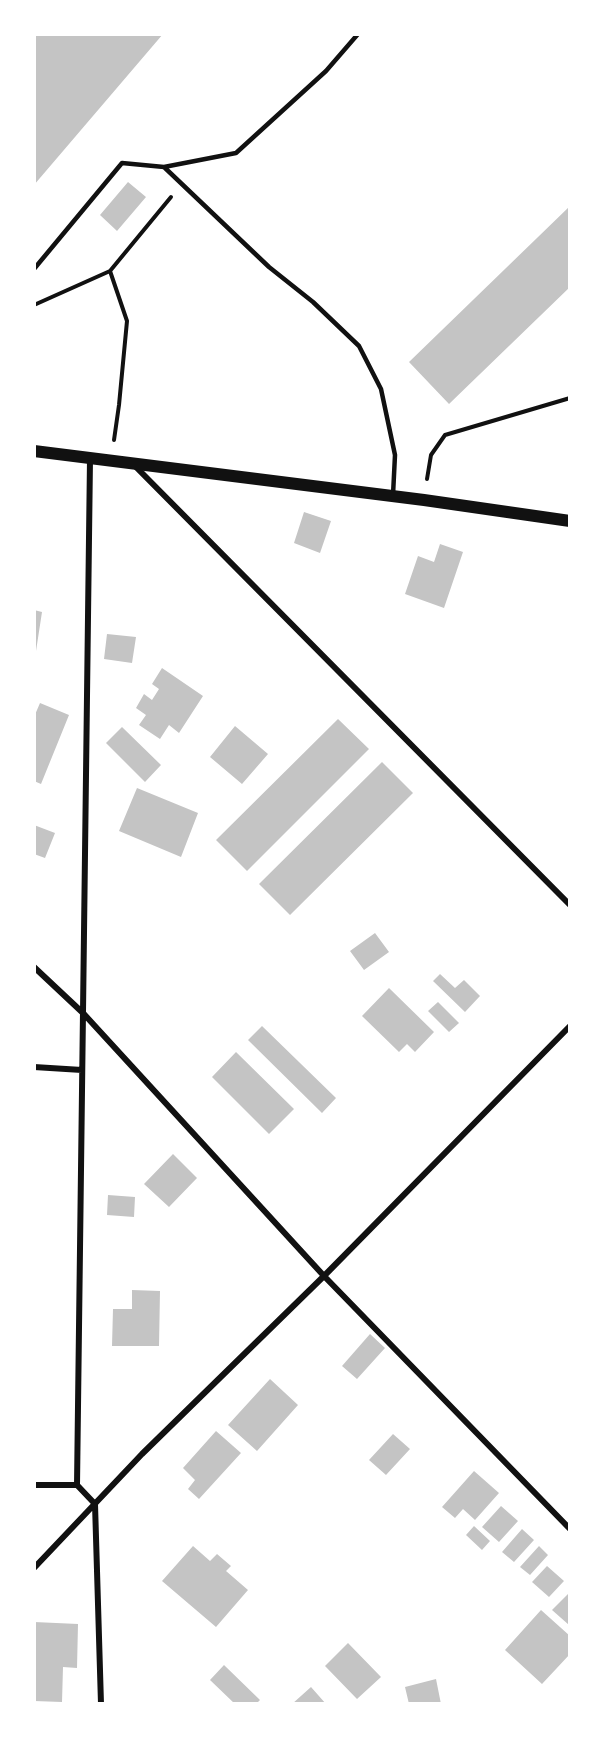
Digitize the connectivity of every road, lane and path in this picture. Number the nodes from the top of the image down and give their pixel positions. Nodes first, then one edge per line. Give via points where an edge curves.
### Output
1 (358, 34) edge
2 (164, 167) junction
3 (182, 183) junction
4 (34, 269) edge
5 (110, 271) junction
6 (34, 305) edge
7 (570, 398) edge
8 (34, 451) edge
9 (90, 459) junction
10 (110, 461) junction
11 (132, 464) junction
12 (393, 496) junction
13 (424, 500) junction
14 (570, 521) edge
15 (570, 905) edge
16 (34, 966) edge
17 (83, 1013) junction
18 (570, 1026) edge
19 (34, 1067) edge
20 (82, 1070) junction
21 (324, 1276) junction
22 (34, 1485) edge
23 (77, 1485) junction
24 (94, 1504) junction
25 (570, 1529) edge
26 (34, 1568) edge
27 (101, 1704) edge

1 - 2 lane via 326,71 236,153
2 - 3 lane
2 - 4 lane via 122,163
3 - 5 path
3 - 12 lane via 359,346 381,389 395,455
5 - 6 path
5 - 10 path via 128,321
7 - 13 path via 445,435 431,455
8 - 9 main road
9 - 10 main road
9 - 17 street
10 - 11 main road
11 - 12 main road
11 - 15 street
12 - 13 main road
13 - 14 main road
16 - 17 street
17 - 20 street
17 - 21 street
18 - 21 street
19 - 20 street
20 - 23 street
21 - 24 street
21 - 25 street
22 - 23 street
23 - 24 street
24 - 26 street
24 - 27 street

